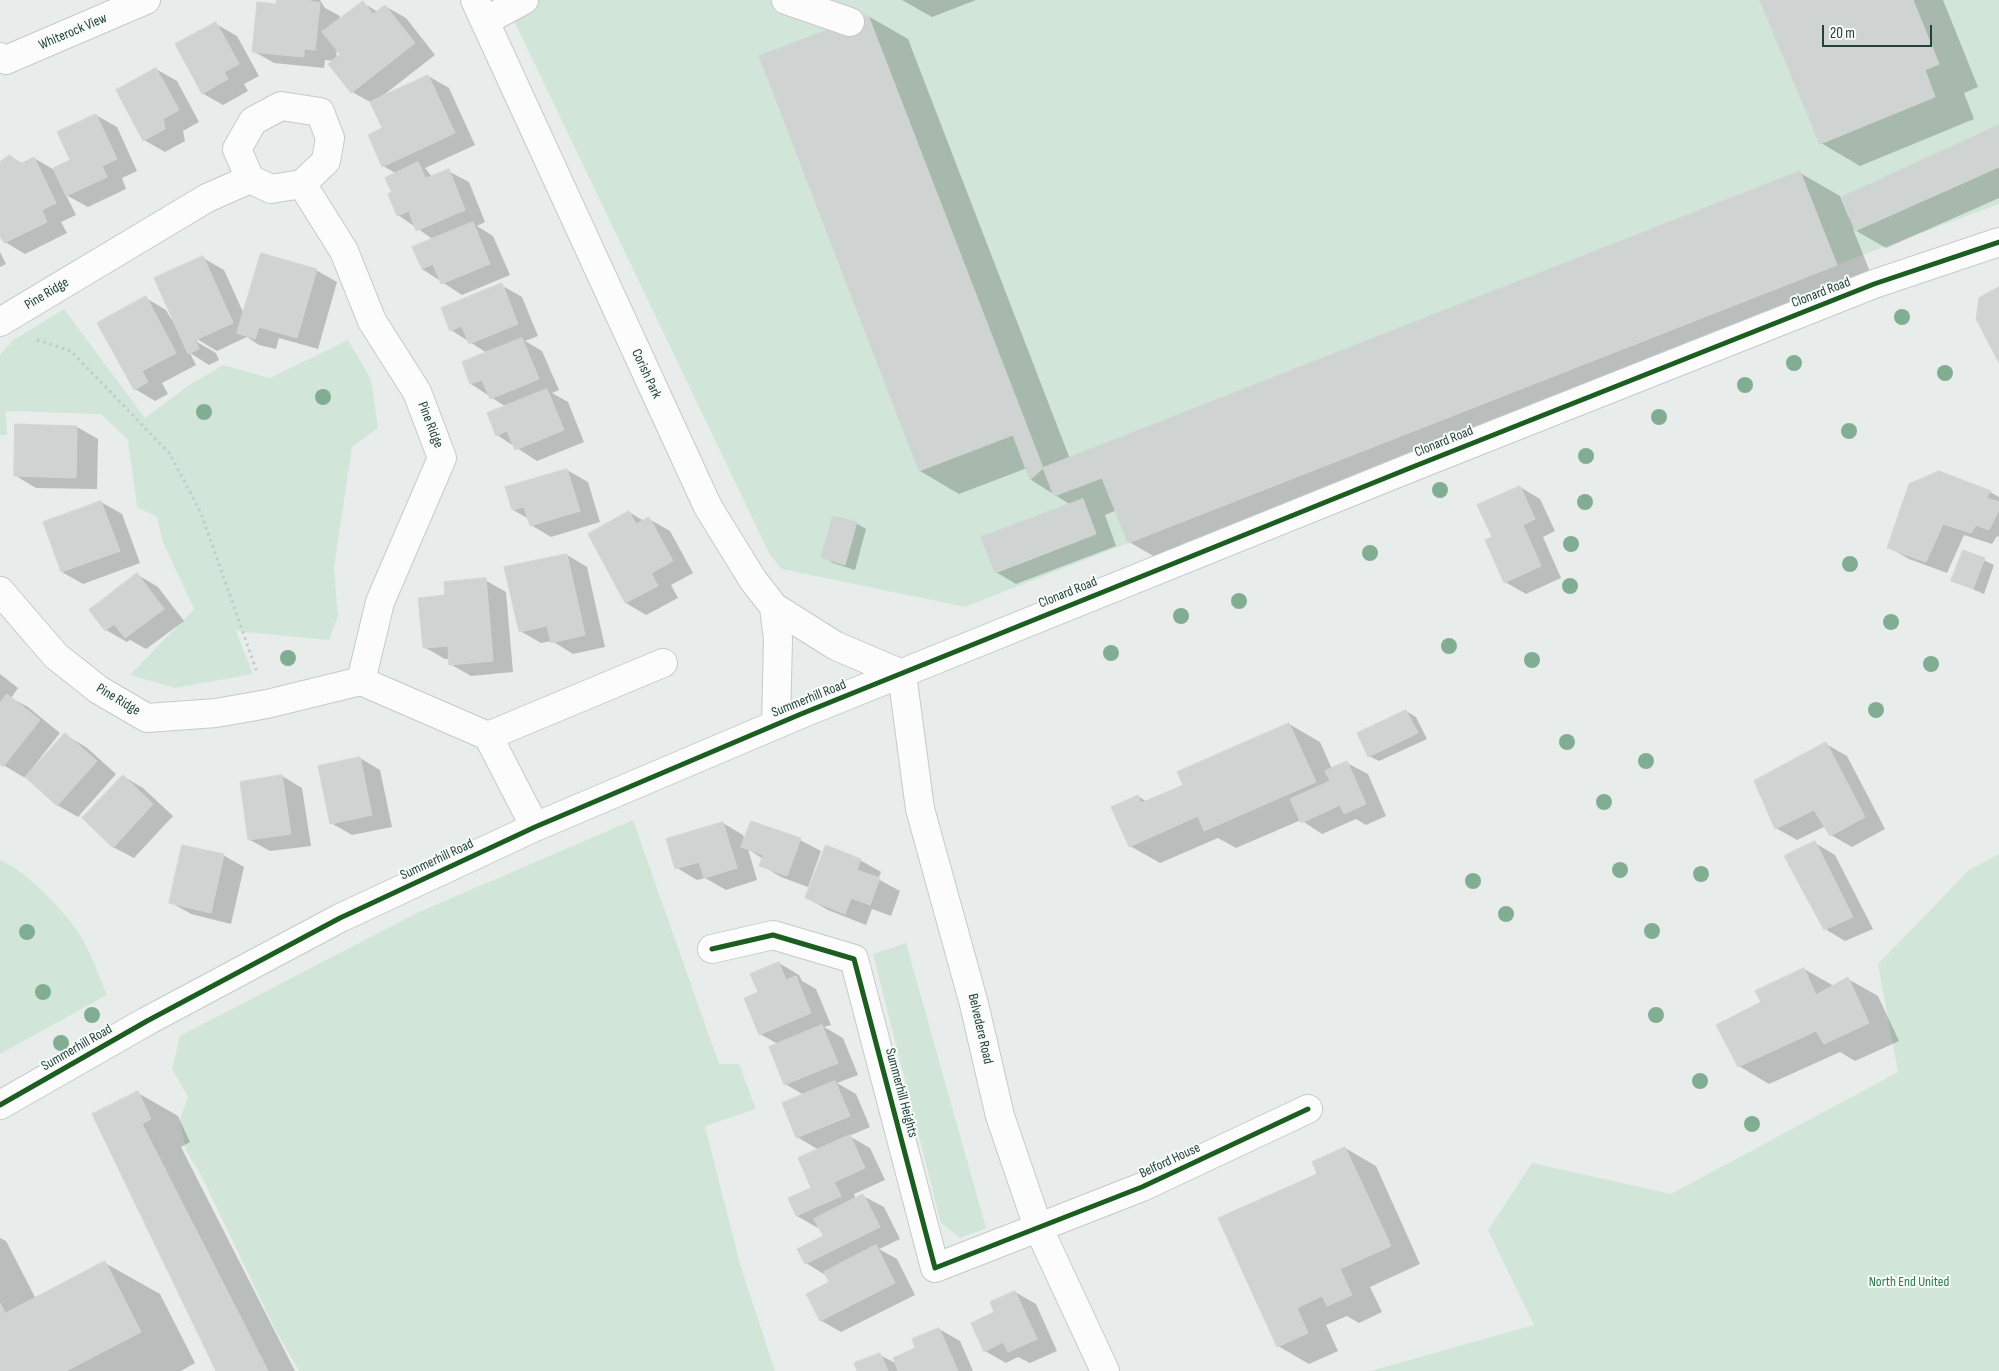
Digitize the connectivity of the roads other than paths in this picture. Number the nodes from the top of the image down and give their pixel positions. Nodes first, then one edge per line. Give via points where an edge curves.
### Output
1 (146, 0) edge
2 (524, 0) edge
3 (786, 0) edge
4 (480, 11) edge
5 (850, 22) dead end
6 (0, 57) edge
7 (250, 179) junction
8 (302, 184) junction
9 (1999, 242) edge
10 (0, 322) edge
11 (0, 591) edge
12 (774, 607) junction
13 (663, 663) dead end
14 (902, 674) junction
15 (361, 681) junction
16 (776, 724) junction
17 (488, 736) junction
18 (535, 826) junction
19 (712, 949) dead end
20 (0, 1105) edge
21 (1308, 1109) dead end
22 (1038, 1226) junction
23 (1105, 1371) edge

1 - 6 street, Whiterock View via 6,60
2 - 4 street
3 - 5 street
4 - 12 street, Corish Park via 708,507 753,580
7 - 8 street via 271,189
7 - 8 street via 237,149 253,121 281,106 320,112 330,138 326,161
7 - 10 street, Pine Ridge via 207,198
8 - 15 street, Pine Ridge via 344,251 372,321 417,392 442,458 380,602
9 - 14 street, Clonard Road via 1874,284 1059,608
11 - 15 street, Pine Ridge via 56,656 99,690 147,718 216,713
12 - 14 street, Corish Park via 836,646
12 - 16 street via 778,639
13 - 17 street
14 - 16 street, Summerhill Road
14 - 22 street, Belvedere Road via 920,809 974,1004 1000,1116
15 - 17 street
16 - 18 street, Summerhill Road
17 - 18 street
18 - 20 street, Summerhill Road via 340,918 147,1021
19 - 22 street, Summerhill Heights via 773,935 854,959 935,1268
21 - 22 street, Belford House via 1142,1187
22 - 23 street, Belvedere Road

